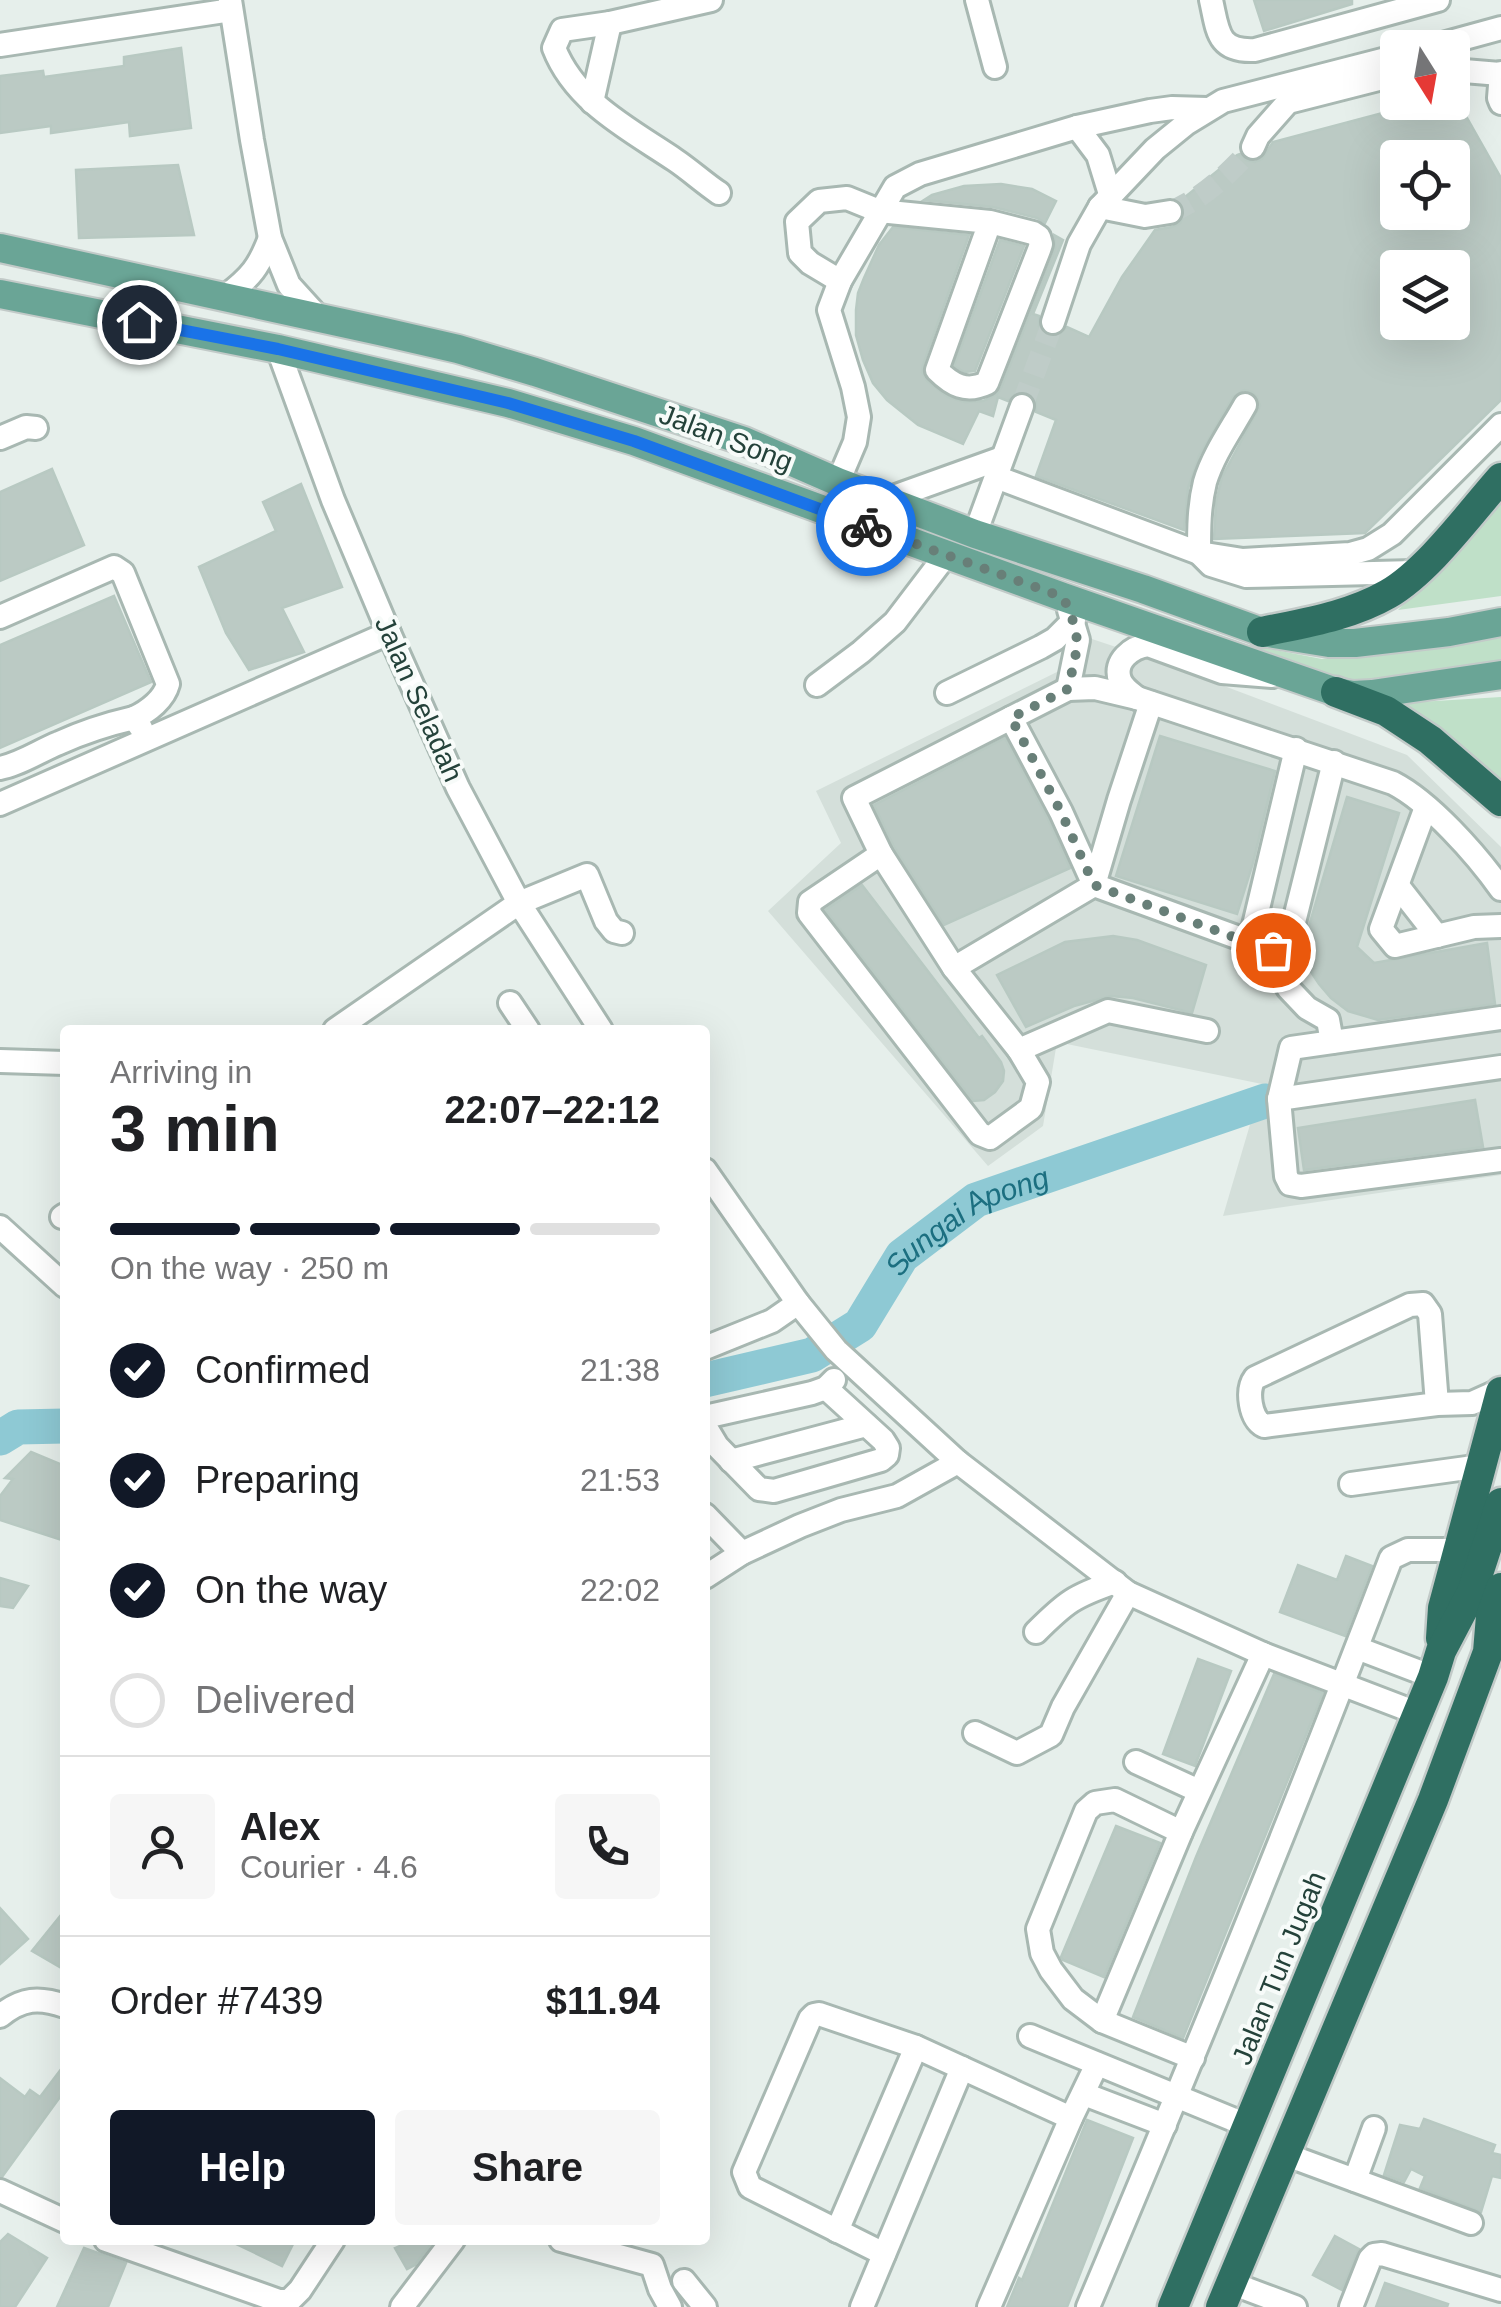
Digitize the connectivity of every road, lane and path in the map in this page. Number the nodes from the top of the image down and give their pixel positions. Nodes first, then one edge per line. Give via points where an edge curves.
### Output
1 (711, 0) edge
2 (977, 0) edge
3 (1210, 0) edge
4 (1438, 0) edge
5 (231, 5) edge
6 (610, 23) junction
7 (1501, 28) edge
8 (1470, 36) edge
9 (0, 45) edge
10 (1380, 61) edge
11 (994, 67) dead end
12 (1470, 71) edge
13 (1500, 73) edge
14 (1380, 79) edge
15 (592, 102) junction
16 (1501, 102) edge
17 (1207, 109) junction
18 (1076, 127) junction
19 (1252, 147) tunnel mouth
20 (720, 193) dead end
21 (1105, 200) junction
22 (880, 210) junction
23 (1170, 212) tunnel mouth
24 (990, 222) junction
25 (270, 238) junction
26 (0, 248) edge
27 (840, 281) junction
28 (0, 294) edge
29 (226, 296) junction
30 (320, 318) junction
31 (1053, 322) tunnel mouth
32 (278, 349) junction
33 (1245, 405) dead end
34 (1022, 406) tunnel mouth
35 (1501, 426) edge
36 (36, 428) dead end
37 (0, 438) edge
38 (999, 468) junction
39 (1501, 478) edge
40 (838, 482) junction
41 (886, 500) junction
42 (975, 534) junction
43 (1199, 553) junction
44 (946, 555) junction
45 (1414, 572) junction
46 (1068, 609) junction
47 (0, 617) edge
48 (1501, 622) edge
49 (1262, 632) junction
50 (389, 633) junction
51 (1501, 676) edge
52 (1290, 677) junction
53 (817, 684) dead end
54 (1068, 689) junction
55 (1336, 692) junction
56 (946, 693) dead end
57 (1144, 700) junction
58 (134, 718) junction
59 (1011, 718) junction
60 (148, 740) junction
61 (1296, 749) junction
62 (1334, 762) junction
63 (0, 768) edge
64 (1501, 801) edge
65 (0, 804) edge
66 (1426, 807) junction
67 (881, 854) junction
68 (1094, 885) junction
69 (1398, 886) junction
70 (1501, 888) edge
71 (519, 904) junction
72 (1501, 926) edge
73 (622, 933) dead end
74 (1438, 936) junction
75 (1250, 942) junction
76 (1286, 954) junction
77 (954, 968) junction
78 (510, 1002) dead end
79 (1501, 1018) edge
80 (342, 1025) edge
81 (525, 1025) edge
82 (597, 1025) edge
83 (1207, 1032) dead end
84 (1332, 1042) junction
85 (1020, 1050) junction
86 (0, 1060) edge
87 (60, 1062) edge
88 (1501, 1067) edge
89 (1279, 1100) junction
90 (1501, 1160) edge
91 (710, 1177) edge
92 (0, 1227) edge
93 (60, 1281) edge
94 (798, 1302) junction
95 (710, 1346) edge
96 (836, 1349) junction
97 (826, 1388) junction
98 (1501, 1391) edge
99 (1437, 1404) junction
100 (710, 1416) edge
101 (866, 1424) junction
102 (710, 1434) edge
103 (730, 1460) junction
104 (958, 1462) junction
105 (1481, 1466) junction
106 (1351, 1484) dead end
107 (1501, 1503) edge
108 (713, 1539) edge
109 (1457, 1550) junction
110 (742, 1553) junction
111 (710, 1574) edge
112 (1122, 1588) junction
113 (1491, 1617) edge
114 (1036, 1632) dead end
115 (1357, 1648) junction
116 (1263, 1654) junction
117 (1437, 1664) junction
118 (1343, 1685) junction
119 (1418, 1713) junction
120 (975, 1734) dead end
121 (1136, 1762) dead end
122 (1200, 1792) junction
123 (1181, 1832) junction
124 (60, 2005) edge
125 (0, 2016) edge
126 (1102, 2021) junction
127 (1030, 2036) dead end
128 (916, 2047) junction
129 (1193, 2058) junction
130 (1096, 2064) junction
131 (962, 2068) junction
132 (1084, 2094) junction
133 (1178, 2097) junction
134 (1070, 2118) junction
135 (1166, 2125) junction
136 (1250, 2126) junction
137 (1374, 2128) dead end
138 (1284, 2154) junction
139 (1355, 2180) junction
140 (0, 2190) edge
141 (60, 2219) edge
142 (1471, 2222) dead end
143 (837, 2230) junction
144 (120, 2245) edge
145 (329, 2245) edge
146 (449, 2245) edge
147 (579, 2245) edge
148 (884, 2254) junction
149 (684, 2282) dead end
150 (1501, 2290) edge
151 (1226, 2295) edge
152 (659, 2301) edge
153 (402, 2307) edge
154 (705, 2307) edge
155 (862, 2307) edge
156 (989, 2307) edge
157 (1088, 2307) edge
158 (1174, 2307) edge
159 (1295, 2307) edge
160 (1351, 2307) edge

1 - 6 street
2 - 11 street
3 - 4 street via 1223,42 1244,50
5 - 9 street
5 - 25 street
6 - 15 street
6 - 15 street via 562,30 554,48
7 - 8 street
10 - 17 street
12 - 13 street
13 - 16 street
14 - 19 street via 1288,102
15 - 20 street
17 - 18 street via 1150,111
17 - 21 street
18 - 21 street via 1098,155
18 - 22 street via 906,180
21 - 23 street via 1144,216
21 - 31 street via 1079,244
22 - 24 street
22 - 27 street
22 - 27 street via 847,198 819,201 797,222 800,253
24 - 24 street via 937,370 952,385 975,389 987,383 1041,244 1040,236
25 - 29 street via 251,277
25 - 30 street via 290,286
26 - 29 main road, Jalan Song
27 - 40 street via 829,310 859,418
28 - 32 main road, Jalan Song
29 - 30 main road, Jalan Song
30 - 40 main road, Jalan Song via 534,372 744,440
32 - 44 main road, Jalan Song via 508,403 634,441
32 - 50 street, Jalan Seladah
33 - 43 street via 1205,481
34 - 38 street
35 - 43 street via 1392,534 1368,549 1243,560
36 - 37 street
38 - 41 street
38 - 42 street
38 - 43 street
39 - 45 highway
40 - 41 main road, Jalan Song
41 - 42 main road, Jalan Song
42 - 49 main road, Jalan Song
43 - 45 street via 1210,564 1246,576
44 - 46 main road, Jalan Song
44 - 53 street via 895,622
45 - 49 highway via 1364,605
46 - 52 main road, Jalan Song
46 - 54 street via 1078,640
46 - 56 street via 1056,639
47 - 58 street via 114,567 124,573 168,684
48 - 49 main road, Jalan Song via 1355,644
50 - 60 street
50 - 71 street, Jalan Seladah
51 - 55 main road, Jalan Song via 1372,694
52 - 55 main road, Jalan Song
52 - 57 street via 1222,672 1136,646 1118,672 1124,687
54 - 57 street
54 - 59 street
55 - 64 highway via 1416,730
57 - 61 street
57 - 68 street
58 - 60 street
58 - 63 street
59 - 67 street via 854,798
59 - 68 street
60 - 65 street
61 - 62 street
61 - 75 street
62 - 66 street via 1407,790
62 - 76 street
66 - 69 street
66 - 70 street
67 - 77 street
67 - 85 street via 810,902 809,913 980,1134 990,1138 1032,1108 1038,1082
68 - 75 street
68 - 77 street
69 - 74 street
69 - 74 street via 1381,929 1395,946
71 - 73 street via 587,875 606,920
71 - 80 street
71 - 82 street, Jalan Seladah
72 - 74 street
75 - 76 street
76 - 84 street via 1288,988 1328,1020
77 - 85 street
78 - 81 street
79 - 84 street
83 - 85 street via 1108,1011
84 - 89 street via 1291,1048
86 - 87 street
88 - 89 street
89 - 90 street via 1290,1184
91 - 94 street
92 - 93 street
94 - 95 street via 772,1321
94 - 96 street
96 - 97 street
96 - 104 street
97 - 100 street
97 - 101 street
98 - 99 street via 1472,1404
98 - 105 highway, Jalan Tun Jugah
99 - 99 street via 1264,1426 1255,1420 1250,1388 1255,1378 1423,1304 1430,1314
101 - 103 street
101 - 103 street via 888,1448 880,1460 774,1491 759,1489
102 - 103 street
104 - 110 street via 897,1496 841,1510
104 - 112 street
105 - 106 street
105 - 109 highway, Jalan Tun Jugah
107 - 113 highway, Jalan Tun Jugah
108 - 110 street
109 - 115 street via 1408,1550 1391,1558
109 - 117 highway, Jalan Tun Jugah
110 - 111 street
112 - 114 street via 1076,1596
112 - 116 street
112 - 120 street via 1051,1735 1017,1754
113 - 117 highway, Jalan Tun Jugah
113 - 138 highway, Jalan Tun Jugah via 1433,1800
115 - 117 street
115 - 118 street
116 - 118 street
116 - 122 street
117 - 119 highway, Jalan Tun Jugah
118 - 119 street
118 - 129 street
119 - 136 highway, Jalan Tun Jugah
121 - 122 street
122 - 123 street
123 - 126 street
123 - 126 street via 1114,1800 1095,1803 1079,1827 1038,1929 1050,1970 1073,2000
124 - 125 street via 32,2000
126 - 129 street
127 - 130 street
128 - 131 street
128 - 143 street
128 - 143 street via 820,2014 810,2019 744,2172 750,2187
129 - 133 street
130 - 132 street
130 - 133 street
131 - 134 street
131 - 148 street
132 - 134 street
132 - 135 street
133 - 135 street
133 - 136 street
134 - 156 street
135 - 157 street
136 - 158 highway, Jalan Tun Jugah
137 - 139 street
138 - 139 street
138 - 151 highway, Jalan Tun Jugah
139 - 142 street
140 - 141 street
143 - 148 street
144 - 145 street via 289,2301
146 - 153 street
147 - 152 street via 652,2265
148 - 155 street
149 - 154 street
150 - 160 street via 1382,2254 1370,2259
151 - 159 street

